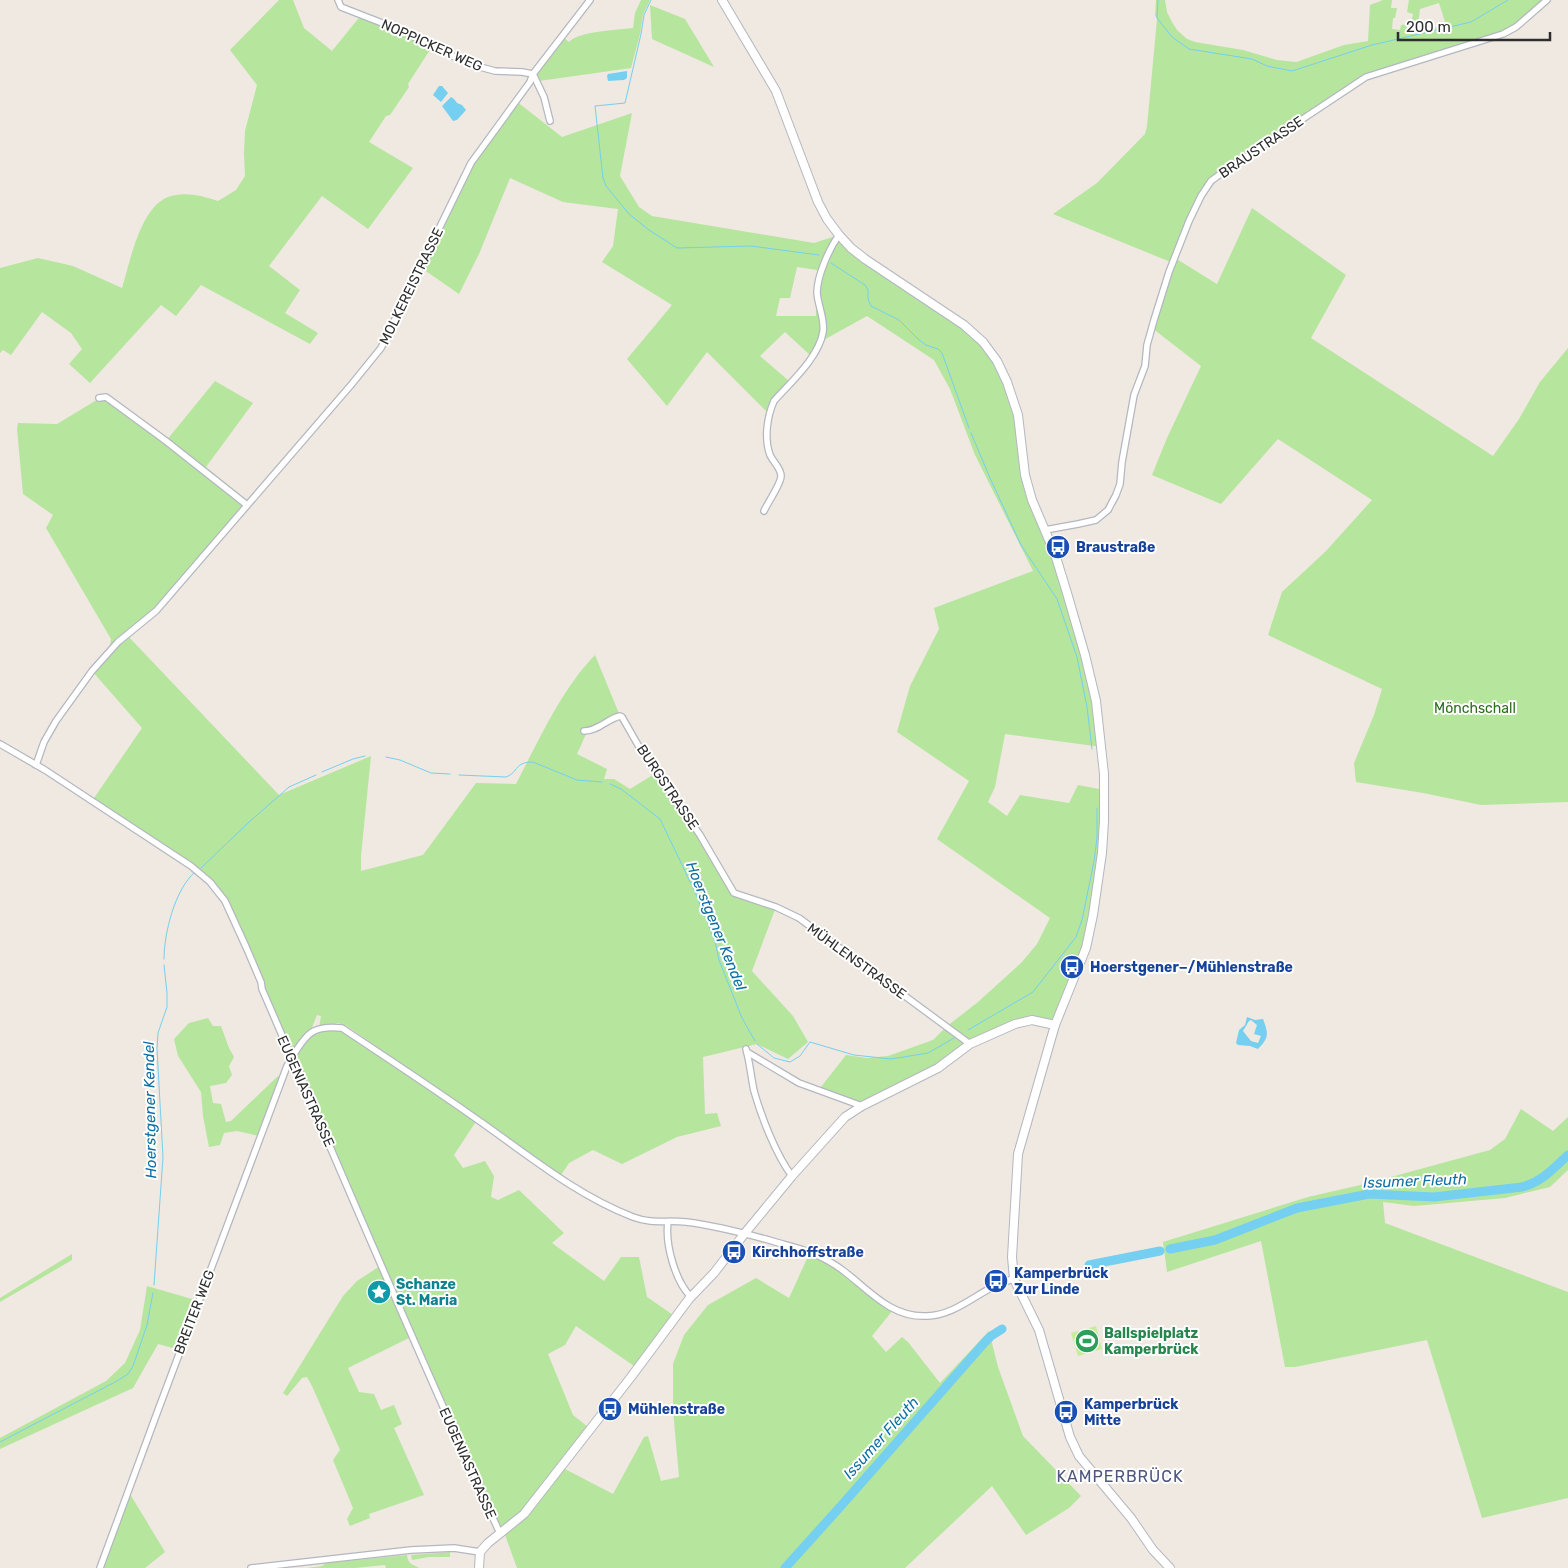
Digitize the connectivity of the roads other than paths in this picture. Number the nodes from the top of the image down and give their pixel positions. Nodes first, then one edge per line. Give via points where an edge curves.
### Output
1 (338, 0) edge
2 (590, 0) edge
3 (722, 0) edge
4 (1547, 0) edge
5 (533, 74) junction
6 (550, 121) dead end
7 (839, 235) junction
8 (99, 398) dead end
9 (247, 504) junction
10 (764, 511) dead end
11 (1045, 530) junction
12 (584, 731) dead end
13 (0, 744) edge
14 (36, 765) junction
15 (734, 893) joint
16 (1055, 1025) junction
17 (970, 1044) junction
18 (292, 1058) junction
19 (862, 1106) junction
20 (792, 1176) junction
21 (668, 1222) junction
22 (745, 1232) junction
23 (1014, 1279) junction
24 (691, 1297) junction
25 (501, 1533) junction
26 (480, 1552) junction
27 (100, 1568) edge
28 (251, 1568) edge
29 (479, 1568) edge
30 (1170, 1568) edge

1 - 5 street, NOPPICKER WEG via 341,7 400,30 465,62 495,71
2 - 5 street, MOLKEREISTRASSE
3 - 7 main road via 776,91 818,202
4 - 11 street, BRAUSTRASSE via 1516,28 1503,34 1366,77 1211,181 1189,221 1154,320 1145,366 1134,394 1116,495 1108,510 1096,520
5 - 6 street via 544,97
5 - 9 street, MOLKEREISTRASSE via 471,162 381,348
7 - 10 street via 819,279 817,293 823,330 820,342 814,355 770,410 768,444 781,477
7 - 11 main road via 865,259 964,325 991,351 1014,400 1025,475
8 - 9 street via 106,397
9 - 14 street, MOLKEREISTRASSE via 156,611 118,642 92,671 56,721
11 - 16 main road via 1085,655 1096,701 1104,774 1102,853 1093,915 1086,948
12 - 15 street, BURGSTRASSE via 622,717
13 - 14 street, EUGENIASTRASSE
14 - 18 street, EUGENIASTRASSE via 191,866 210,882 225,902 246,947
15 - 17 street, MÜHLENSTRASSE via 800,918
16 - 17 main road via 1032,1020 1014,1024
16 - 23 main road via 1018,1154 1012,1257
17 - 19 main road via 938,1068
18 - 21 street via 313,1031 342,1028 559,1178 619,1212 645,1222
18 - 25 street, EUGENIASTRASSE via 409,1331
18 - 27 street, BREITER WEG
19 - 20 main road via 845,1117
19 - 20 street via 799,1083 747,1050 758,1101 780,1157
20 - 22 main road
21 - 22 street
21 - 24 street via 668,1239 675,1268
22 - 23 street via 827,1260 875,1299 912,1315 942,1314
22 - 24 main road
23 - 30 main road via 1039,1330 1074,1447
24 - 25 main road via 524,1514
25 - 26 main road
26 - 28 street via 454,1548 411,1550
26 - 29 main road

